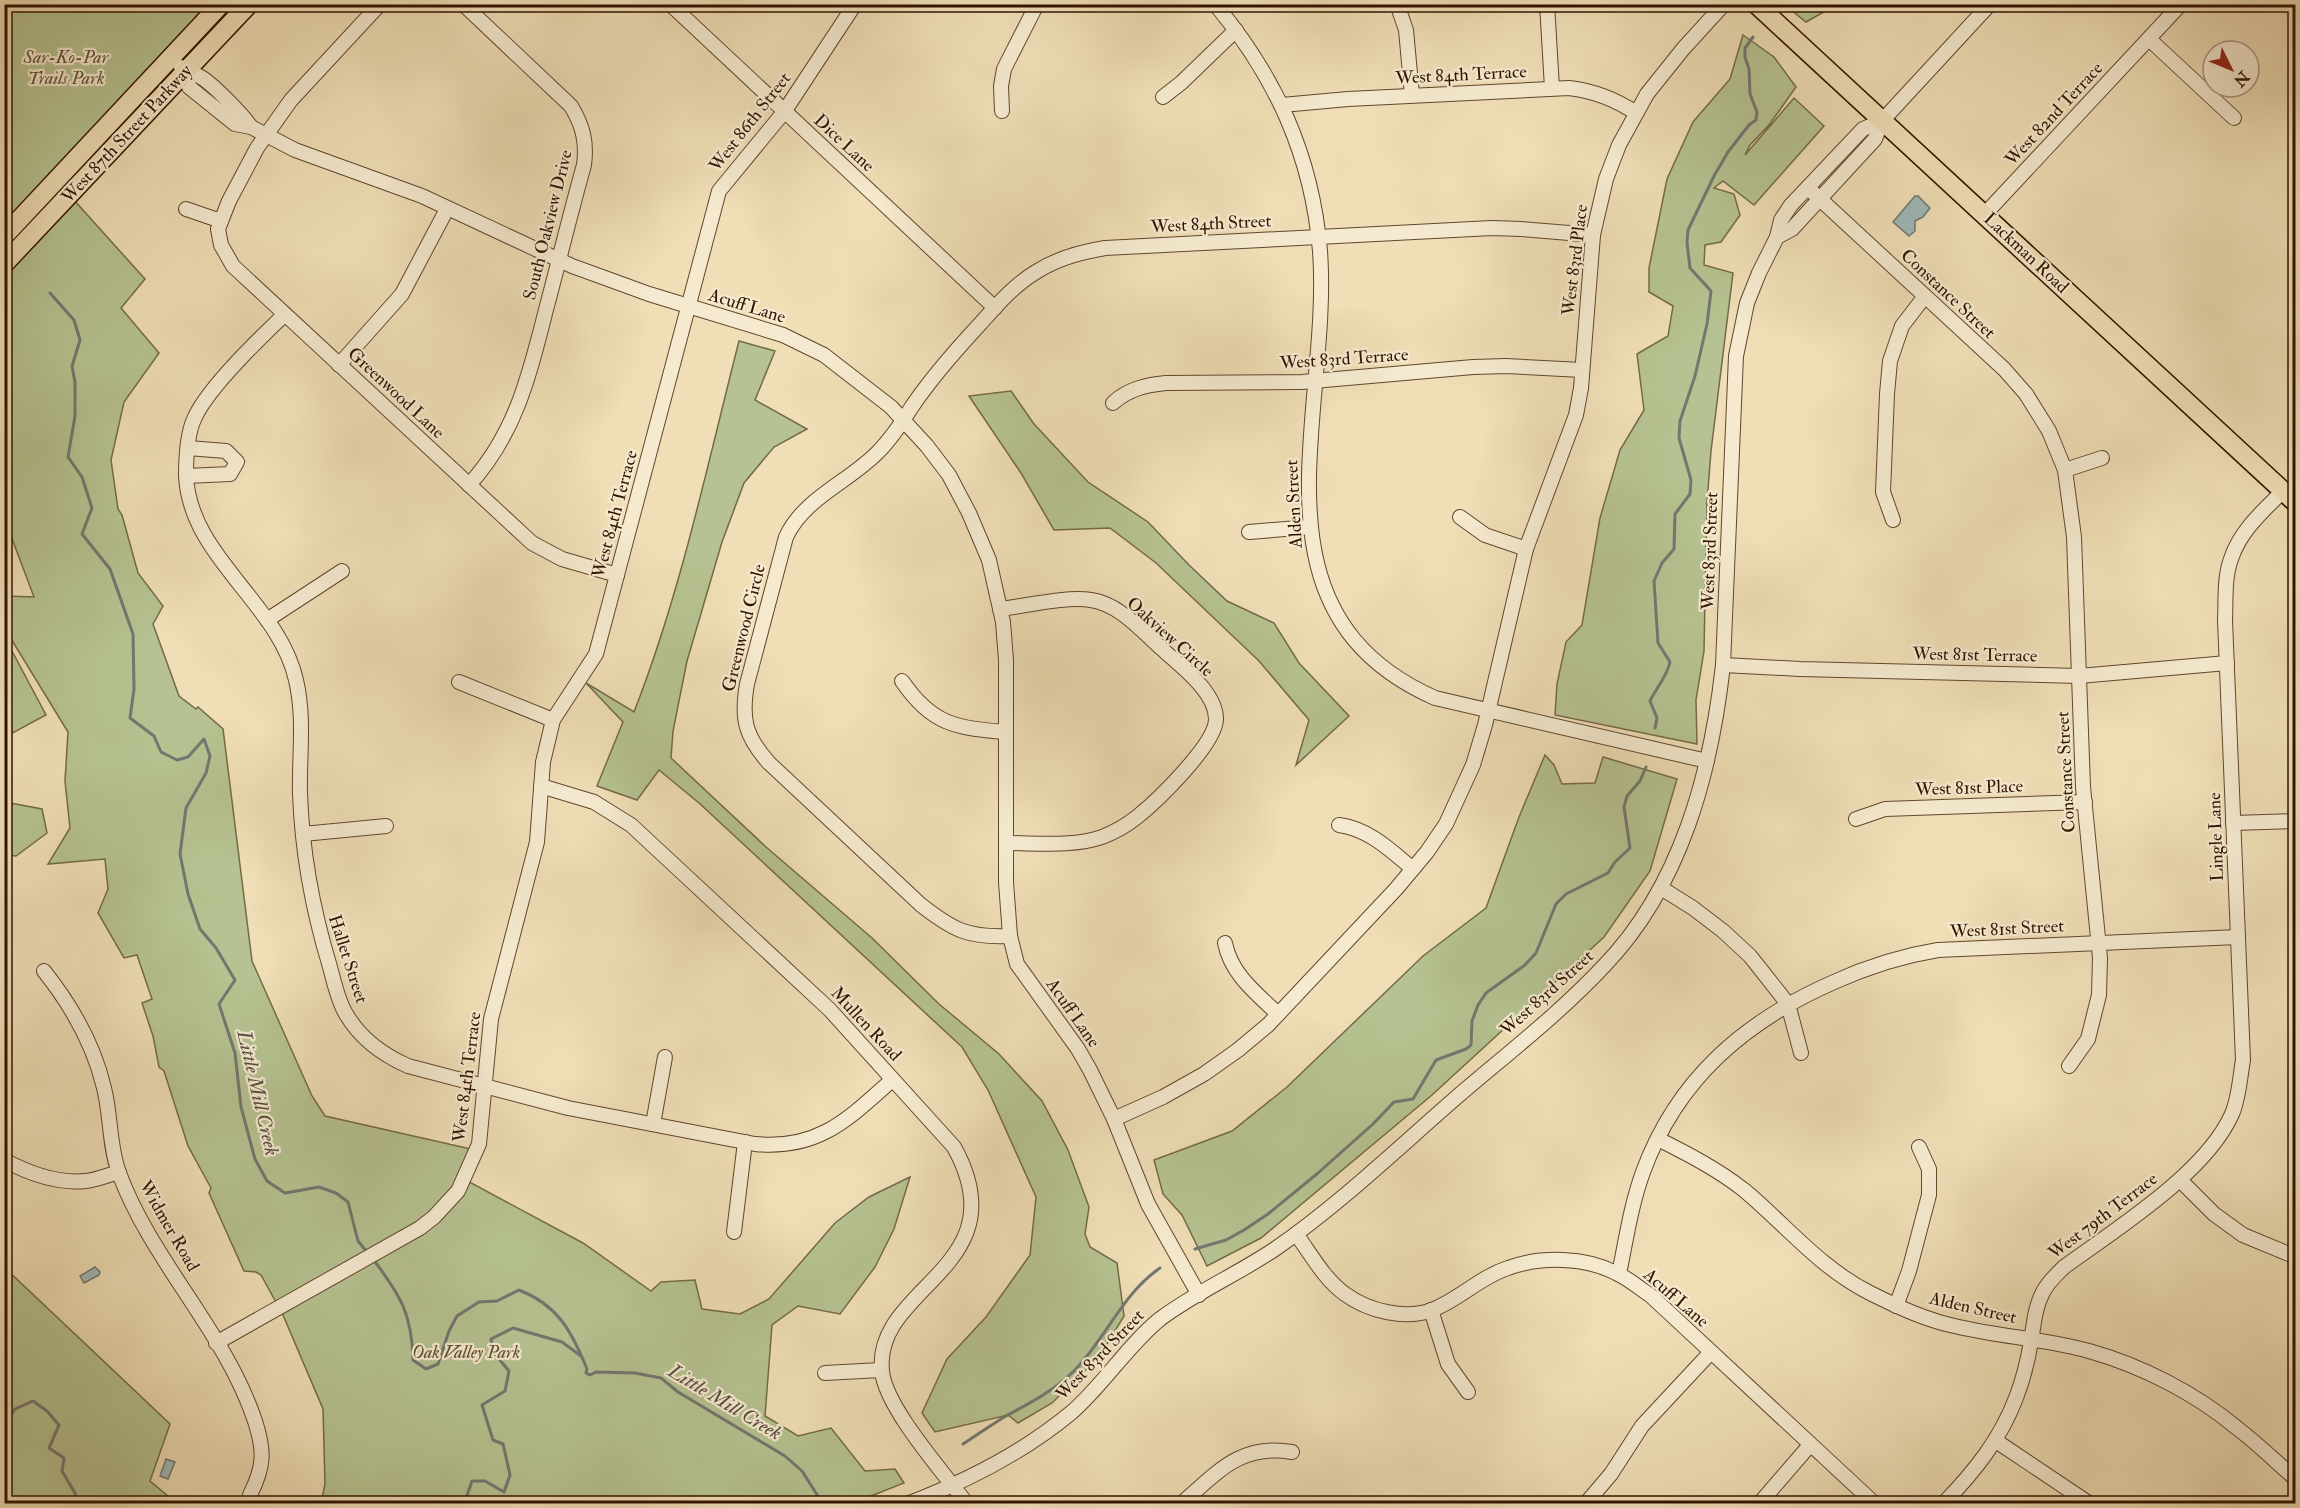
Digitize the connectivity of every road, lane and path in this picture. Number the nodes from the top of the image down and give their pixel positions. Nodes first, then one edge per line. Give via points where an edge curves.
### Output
1 (221, 4) edge
2 (249, 4) edge
3 (380, 4) edge
4 (463, 4) edge
5 (670, 4) edge
6 (855, 4) edge
7 (1037, 4) edge
8 (1215, 4) edge
9 (1397, 4) edge
10 (1547, 4) edge
11 (1724, 4) edge
12 (1756, 4) edge
13 (1990, 4) edge
14 (2181, 4) edge
15 (1236, 30) junction
16 (2149, 39) junction
17 (172, 57) junction
18 (186, 72) junction
19 (1552, 88) junction
20 (1412, 95) junction
21 (1164, 97) dead end
22 (1282, 105) junction
23 (1002, 111) dead end
24 (784, 112) junction
25 (1636, 113) junction
26 (2234, 118) dead end
27 (1882, 121) junction
28 (265, 135) junction
29 (1808, 188) junction
30 (1820, 199) junction
31 (186, 209) dead end
32 (447, 209) junction
33 (1985, 214) junction
34 (221, 221) junction
35 (1593, 235) junction
36 (4, 236) edge
37 (1318, 236) junction
38 (1777, 237) junction
39 (559, 261) junction
40 (4, 264) edge
41 (1924, 296) junction
42 (688, 307) junction
43 (995, 308) junction
44 (284, 315) junction
45 (339, 365) junction
46 (1582, 370) junction
47 (1316, 381) junction
48 (1113, 403) dead end
49 (904, 420) junction
50 (188, 448) junction
51 (2102, 458) dead end
52 (2065, 470) junction
53 (186, 476) junction
54 (469, 485) junction
55 (2289, 497) edge
56 (1460, 517) dead end
57 (1893, 520) dead end
58 (1310, 527) junction
59 (1249, 532) dead end
60 (1526, 549) junction
61 (342, 570) dead end
62 (617, 575) junction
63 (1000, 609) junction
64 (267, 620) junction
65 (2227, 663) junction
66 (1723, 665) junction
67 (2079, 676) junction
68 (902, 681) dead end
69 (459, 682) dead end
70 (1488, 711) junction
71 (553, 720) junction
72 (1006, 732) junction
73 (1707, 761) junction
74 (542, 786) junction
75 (2085, 802) junction
76 (1856, 819) dead end
77 (2295, 821) edge
78 (2233, 823) junction
79 (1339, 825) dead end
80 (386, 826) dead end
81 (303, 834) junction
82 (1006, 843) junction
83 (1413, 869) junction
84 (1661, 888) junction
85 (1010, 936) junction
86 (2238, 937) junction
87 (1225, 943) dead end
88 (2098, 943) junction
89 (44, 971) dead end
90 (1788, 1004) junction
91 (1278, 1014) junction
92 (1801, 1053) dead end
93 (665, 1057) dead end
94 (2069, 1066) dead end
95 (892, 1080) junction
96 (484, 1085) junction
97 (1114, 1119) junction
98 (653, 1124) junction
99 (1658, 1139) junction
100 (745, 1142) junction
101 (1919, 1147) dead end
102 (4, 1160) edge
103 (118, 1172) junction
104 (2180, 1180) junction
105 (735, 1232) dead end
106 (1296, 1234) junction
107 (2295, 1257) edge
108 (1619, 1274) junction
109 (1199, 1295) junction
110 (1896, 1306) junction
111 (1431, 1310) junction
112 (2031, 1339) junction
113 (216, 1343) junction
114 (1711, 1352) junction
115 (881, 1370) junction
116 (825, 1373) dead end
117 (1468, 1392) dead end
118 (1996, 1441) junction
119 (1810, 1444) junction
120 (1292, 1452) dead end
121 (2295, 1479) edge
122 (953, 1485) junction
123 (250, 1495) dead end
124 (1588, 1501) dead end
125 (907, 1503) edge
126 (967, 1503) edge
127 (1181, 1503) edge
128 (1759, 1503) edge
129 (1875, 1503) edge
130 (1944, 1503) edge
131 (2090, 1503) edge

1 - 17 main road, West 87th Street Parkway
2 - 18 main road, West 87th Street Parkway
3 - 28 street via 291,100
4 - 39 street, South Oakview Drive via 563,97 580,120 586,147 584,165
5 - 24 street, Dice Lane
6 - 24 street, West 86th Street
7 - 23 street via 1004,69 1000,86
8 - 15 street, Alden Street
9 - 20 street via 1406,30
10 - 19 street
11 - 25 street, West 83rd Place via 1662,74
12 - 27 main road, Lackman Road
13 - 27 street, West 83rd Street
14 - 16 street, West 82nd Terrace
15 - 21 street
15 - 22 street, Alden Street
16 - 26 street
16 - 33 street, West 82nd Terrace
17 - 18 street, Acuff Lane
17 - 36 main road, West 87th Street Parkway
18 - 28 street, Acuff Lane via 200,76 243,114 251,127
18 - 40 main road, West 87th Street Parkway
19 - 20 street, West 84th Terrace
19 - 25 street, West 84th Terrace via 1599,94
20 - 22 street, West 84th Terrace
22 - 37 street, Alden Street via 1309,180
24 - 42 street, West 86th Street via 719,192
24 - 43 street, Dice Lane
25 - 35 street, West 83rd Place via 1606,179
27 - 29 street, West 83rd Street via 1863,129
27 - 30 street, West 83rd Street via 1875,139
27 - 33 main road, Lackman Road
28 - 32 street, Acuff Lane
28 - 34 street
29 - 30 street, Constance Street
29 - 38 street, West 83rd Street via 1780,220
30 - 38 street, West 83rd Street via 1792,229
30 - 41 street, Constance Street
31 - 34 street
32 - 39 street, Acuff Lane
32 - 45 street via 402,294
33 - 55 main road, Lackman Road
34 - 44 street, Greenwood Lane via 218,229 226,256
35 - 37 street, West 84th Street via 1492,228
35 - 46 street, West 83rd Place
37 - 43 street, West 84th Street via 1082,252 1037,271
37 - 47 street, Alden Street via 1321,313
38 - 66 street, West 83rd Street via 1747,303 1736,356
39 - 42 street, Acuff Lane
39 - 54 street, South Oakview Drive via 520,403 500,444
41 - 52 street, Constance Street via 2026,394 2049,431
41 - 57 street via 1902,326 1890,361 1883,492
42 - 49 street, Acuff Lane via 783,335 824,355
42 - 62 street, West 84th Terrace
43 - 49 street, West 84th Street via 949,359
44 - 45 street, Greenwood Lane
44 - 50 street, Hallet Street via 216,387 194,417
45 - 54 street, Greenwood Lane
46 - 47 street, West 83rd Terrace via 1473,367
46 - 60 street, West 83rd Place via 1576,416
47 - 48 street, West 83rd Terrace via 1149,384
47 - 58 street, Alden Street via 1310,452
49 - 63 street, Acuff Lane via 949,475 969,513 989,560
49 - 85 street, Greenwood Circle via 878,452 797,517 789,530 747,684 743,710 746,728 769,763 921,905 962,932
50 - 53 street, Hallet Street
50 - 53 street via 226,451 237,462 230,474
51 - 52 street
52 - 67 street, Constance Street via 2074,537
53 - 64 street, Hallet Street via 190,498 206,537
54 - 62 street, Greenwood Lane via 540,549
55 - 65 street, Lingle Lane via 2245,531 2231,559 2226,583
56 - 60 street via 1485,535
58 - 59 street
58 - 70 street, Alden Street via 1326,592 1339,618 1376,663 1398,680 1435,698
60 - 70 street, West 83rd Place
61 - 64 street
62 - 71 street, West 84th Terrace via 596,654
63 - 72 street, Acuff Lane via 1006,660
63 - 82 street, Oakview Circle via 1072,600 1108,605 1196,680 1221,718 1194,761 1120,829 1075,842
64 - 81 street, Hallet Street via 283,643 296,679
65 - 67 street, West 81st Terrace
65 - 78 street, Lingle Lane
66 - 67 street, West 81st Terrace
66 - 73 street, West 83rd Street
67 - 75 street, Constance Street
68 - 72 street via 916,702 938,718 965,728
69 - 71 street
70 - 73 street, Alden Street
70 - 83 street, West 83rd Place via 1459,800
71 - 74 street, West 84th Terrace
72 - 82 street, Acuff Lane
73 - 84 street, West 83rd Street via 1695,806
74 - 95 street, Mullen Road via 594,802 631,825 830,1010
74 - 96 street, West 84th Terrace via 537,842 491,1018
75 - 76 street, West 81st Place via 1885,809
75 - 88 street, Constance Street
77 - 78 street
78 - 86 street, Lingle Lane
79 - 83 street via 1351,826 1370,836
80 - 81 street
81 - 96 street, Hallet Street via 316,922 346,1014 384,1055 408,1066
82 - 85 street, Acuff Lane
83 - 91 street, West 83rd Place
84 - 90 street via 1723,931 1750,956
84 - 106 street, West 83rd Street via 1631,935 1584,987
85 - 97 street, Acuff Lane via 1017,964 1078,1049
86 - 88 street, West 81st Street
86 - 104 street, Lingle Lane via 2243,1060 2233,1113 2206,1155
87 - 91 street via 1228,956 1245,982
88 - 90 street, West 81st Street via 1912,954 1855,973
88 - 94 street, Constance Street via 2099,995 2088,1039
89 - 103 street, Widmer Road via 73,1011 92,1053 104,1088
90 - 92 street
90 - 99 street, West 81st Street via 1715,1058 1674,1109
91 - 97 street, West 83rd Place via 1204,1074
93 - 98 street
95 - 100 street, Hallet Street via 823,1135 776,1146
95 - 115 street, Mullen Road via 954,1147 969,1183 971,1203 957,1252 890,1330
96 - 98 street, Hallet Street via 568,1108
96 - 113 street, West 84th Terrace via 479,1144 458,1191 434,1217
97 - 109 street, Acuff Lane via 1148,1204
98 - 100 street, Hallet Street
99 - 108 street, West 81st Street via 1635,1198
99 - 110 street, Alden Street via 1723,1174 1816,1257 1851,1282
100 - 105 street
101 - 110 street via 1929,1169 1929,1195
102 - 103 street via 29,1173 57,1180 87,1181
103 - 113 street, Widmer Road
104 - 107 street via 2214,1214 2243,1235
104 - 112 street, West 79th Terrace via 2051,1279 2042,1293
106 - 109 street, West 83rd Street
106 - 111 street, Acuff Lane via 1335,1286 1353,1299 1389,1312
108 - 111 street, Acuff Lane via 1576,1262 1534,1262 1488,1276
108 - 114 street, Acuff Lane via 1650,1295
109 - 122 street, West 83rd Street via 1152,1327 1071,1412 1012,1454
110 - 112 street, Alden Street via 1956,1327
111 - 117 street via 1448,1364
112 - 118 street, West 79th Terrace via 2016,1398
112 - 121 street, Alden Street via 2090,1351 2162,1380 2237,1427
113 - 123 street, Widmer Road via 246,1395 256,1424 263,1457
114 - 119 street, Acuff Lane
114 - 124 street via 1642,1426
115 - 116 street
115 - 122 street, Mullen Road via 891,1401
118 - 130 street, West 79th Terrace
118 - 131 street
119 - 128 street
119 - 129 street, Acuff Lane
120 - 127 street via 1277,1449 1242,1455
122 - 125 street, West 83rd Street
122 - 126 street, Mullen Road

